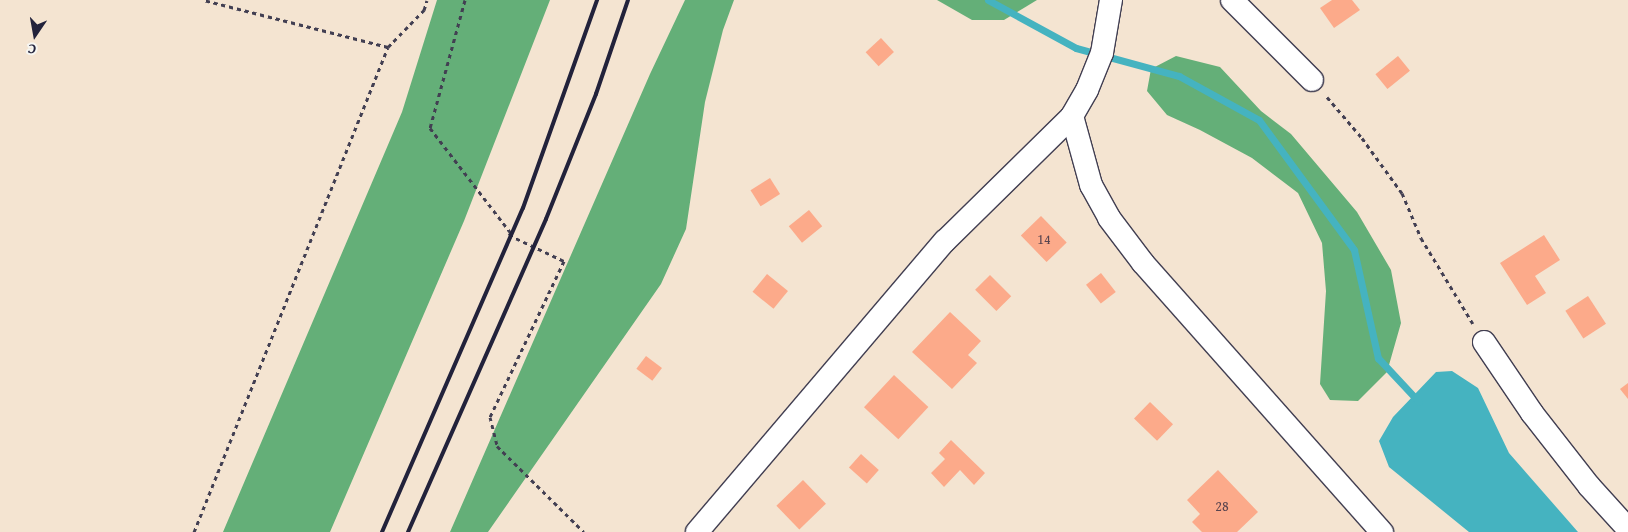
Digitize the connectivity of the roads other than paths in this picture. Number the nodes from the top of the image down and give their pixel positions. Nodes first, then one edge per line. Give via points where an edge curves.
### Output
1 (1111, 0) edge
2 (1232, 0) edge
3 (1312, 80) road end
4 (1072, 116) junction
5 (1484, 342) road end
6 (1628, 529) edge
7 (696, 532) edge
8 (1382, 532) edge

1 - 4 street via 1102,53
2 - 3 street
4 - 7 street via 945,241
4 - 8 street via 1090,185 1109,218 1143,263
5 - 6 street via 1532,413 1589,486

